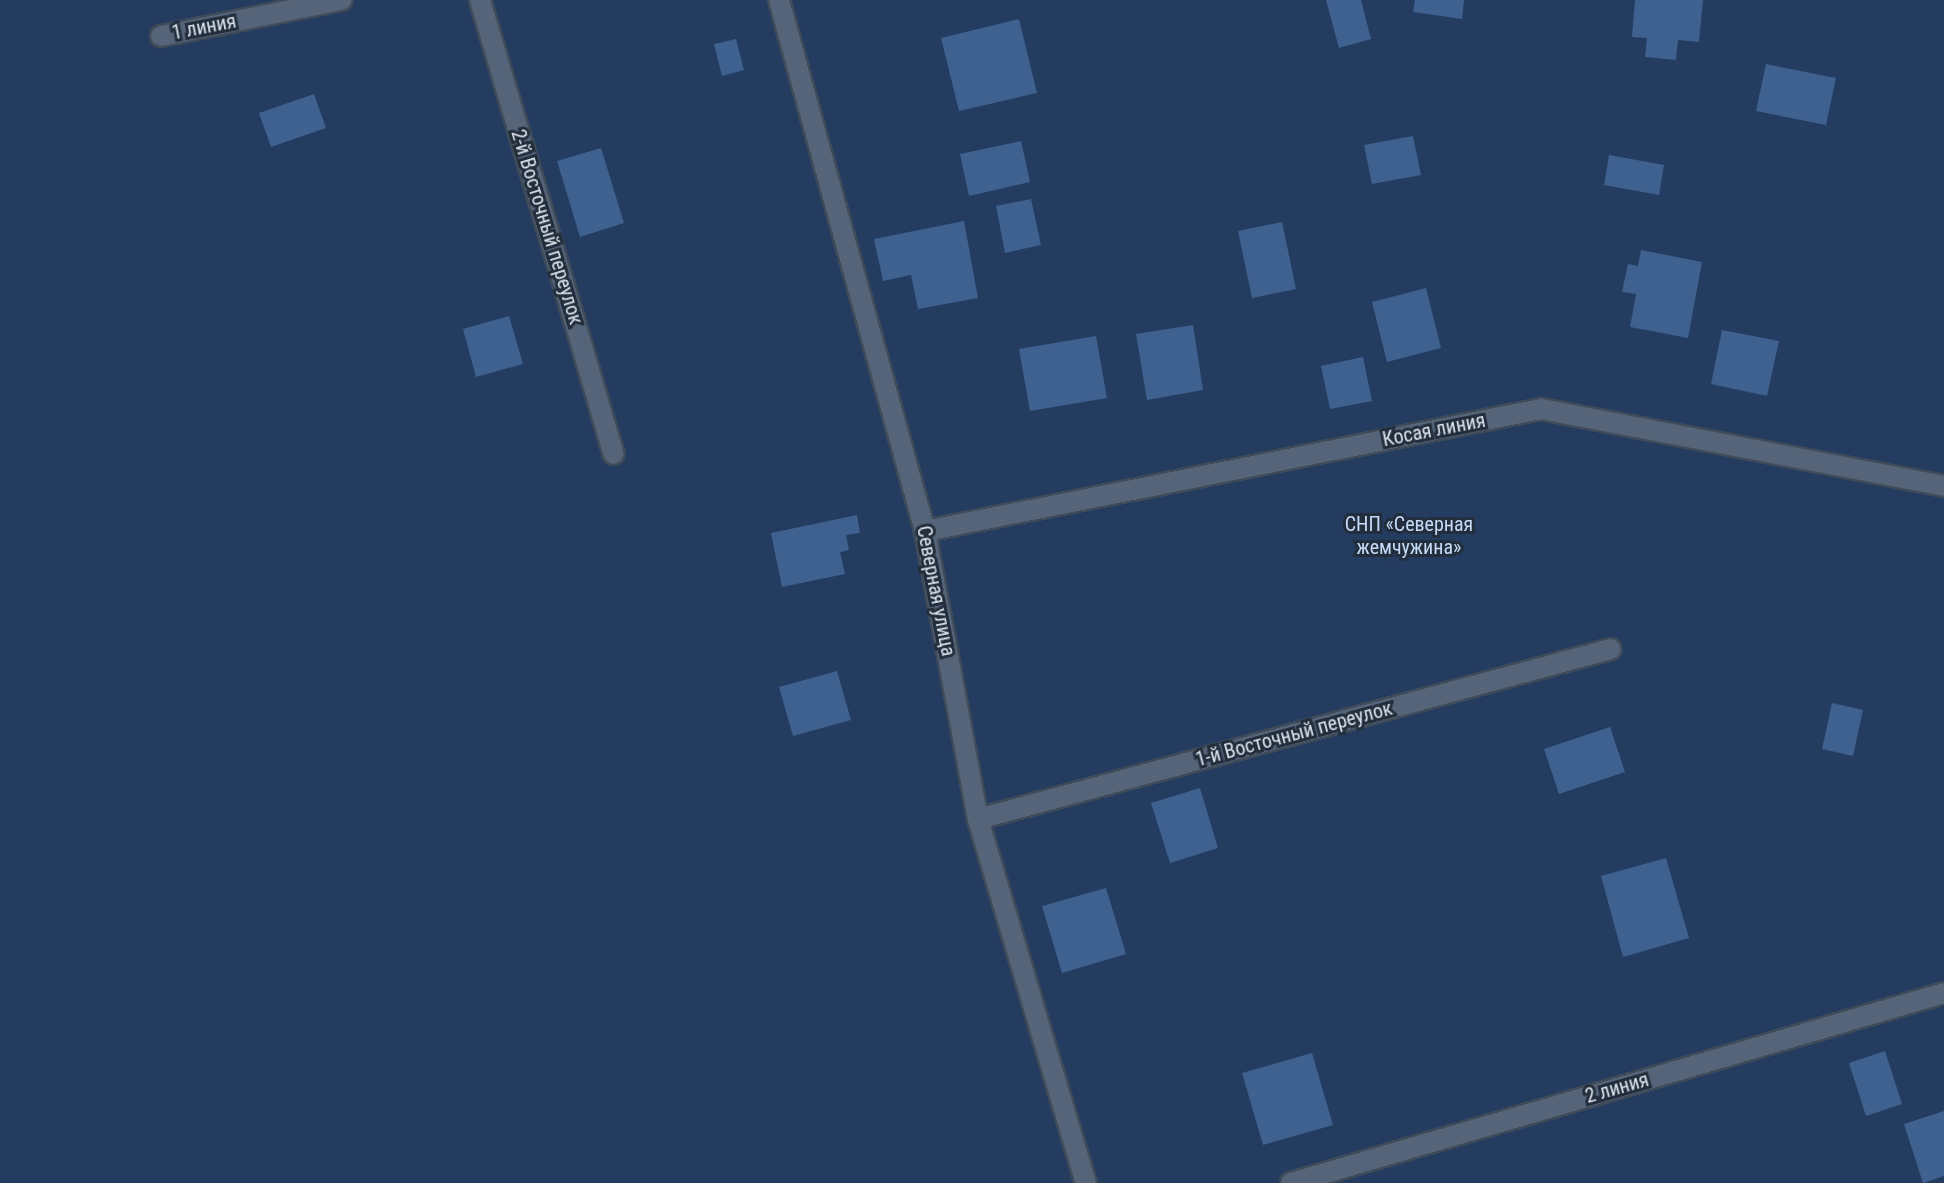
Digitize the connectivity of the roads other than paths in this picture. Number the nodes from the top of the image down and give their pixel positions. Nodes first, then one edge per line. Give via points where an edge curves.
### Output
1 (341, 0) edge
2 (480, 0) edge
3 (779, 0) edge
4 (161, 36) dead end
5 (614, 454) dead end
6 (1944, 486) edge
7 (925, 531) junction
8 (1611, 649) dead end
9 (978, 819) junction
10 (1944, 993) edge
11 (1086, 1183) edge
12 (1291, 1183) edge

1 - 4 street, 1 линия
2 - 5 street, 2-й Восточный переулок
3 - 7 street, Северная улица
6 - 7 street, Косая линия via 1541,409
7 - 9 street, Северная улица
8 - 9 street, 1-й Восточный переулок
9 - 11 street, Северная улица
10 - 12 street, 2 линия

